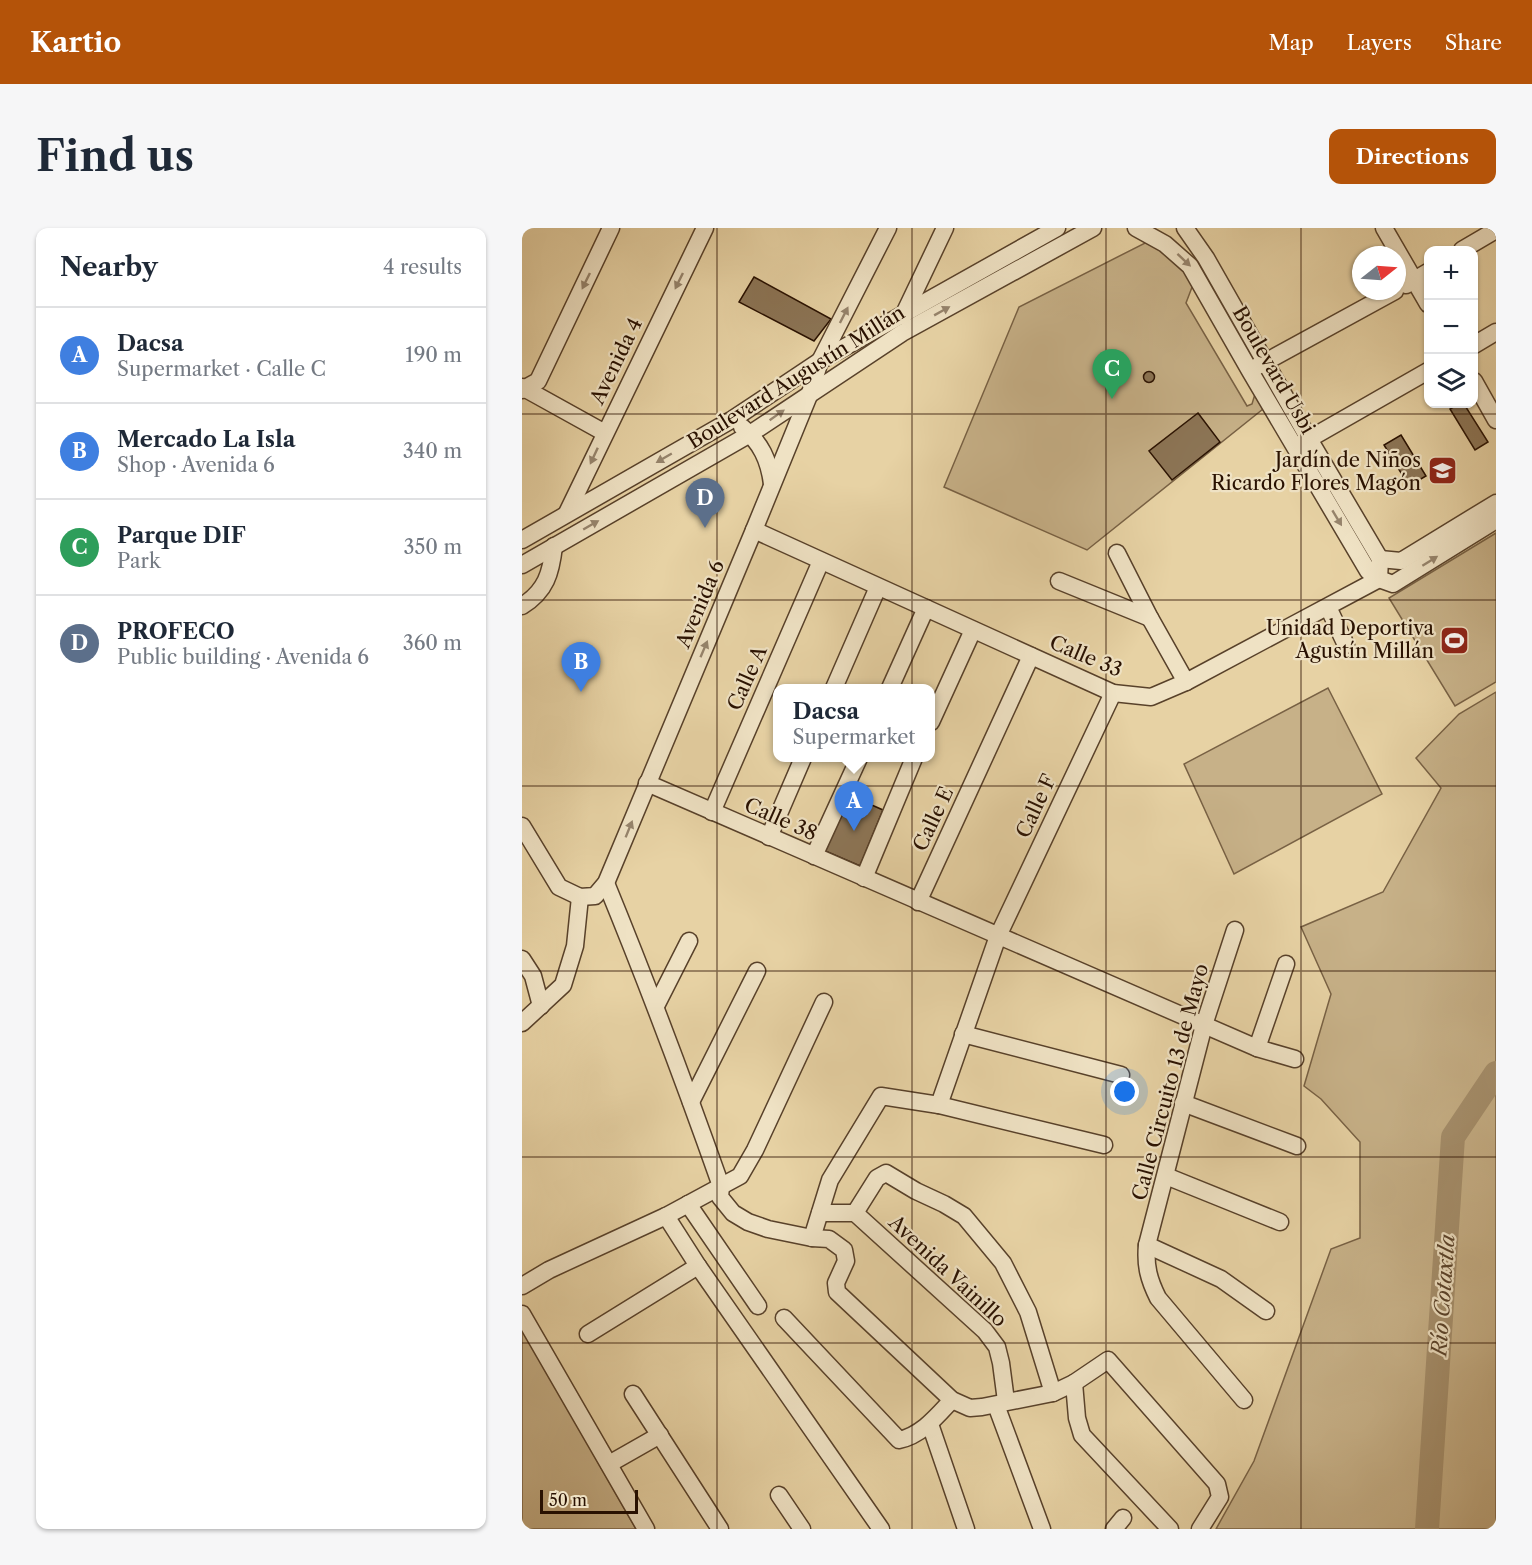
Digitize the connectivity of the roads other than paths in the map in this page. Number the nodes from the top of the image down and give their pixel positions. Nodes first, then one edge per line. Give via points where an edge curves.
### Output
1 (612, 228) edge
2 (705, 228) edge
3 (888, 228) edge
4 (945, 228) edge
5 (1035, 228) edge
6 (1057, 228) edge
7 (1093, 228) edge
8 (1136, 228) edge
9 (1185, 228) edge
10 (1384, 228) edge
11 (1484, 232) edge
12 (1026, 245) junction
13 (1467, 246) edge
14 (1421, 276) edge
15 (1406, 285) edge
16 (1379, 300) edge
17 (1427, 300) edge
18 (903, 314) junction
19 (1496, 332) edge
20 (902, 333) junction
21 (1478, 342) edge
22 (820, 361) junction
23 (1265, 362) junction
24 (1250, 371) junction
25 (1424, 373) edge
26 (522, 388) edge
27 (1478, 389) edge
28 (810, 393) junction
29 (733, 419) junction
30 (1496, 420) edge
31 (604, 433) junction
32 (750, 434) junction
33 (1302, 443) junction
34 (773, 485) junction
35 (1496, 503) edge
36 (567, 513) junction
37 (1496, 520) edge
38 (754, 531) junction
39 (522, 540) edge
40 (554, 546) junction
41 (1117, 553) dead end
42 (1380, 559) junction
43 (821, 561) junction
44 (522, 565) edge
45 (1379, 579) junction
46 (1059, 581) dead end
47 (878, 587) junction
48 (522, 606) edge
49 (1328, 607) junction
50 (926, 608) junction
51 (1150, 618) junction
52 (973, 630) junction
53 (1346, 645) dead end
54 (1032, 656) junction
55 (1186, 682) junction
56 (836, 684) edge
57 (892, 684) edge
58 (1113, 693) junction
59 (935, 711) edge
60 (801, 762) edge
61 (857, 762) edge
62 (912, 762) edge
63 (647, 783) junction
64 (712, 812) junction
65 (522, 826) edge
66 (769, 837) junction
67 (814, 856) junction
68 (864, 878) junction
69 (606, 883) junction
70 (580, 897) junction
71 (918, 902) junction
72 (1235, 930) dead end
73 (998, 936) junction
74 (689, 941) dead end
75 (522, 959) edge
76 (1286, 964) dead end
77 (757, 971) dead end
78 (824, 1002) dead end
79 (541, 1006) junction
80 (656, 1006) junction
81 (522, 1023) edge
82 (1204, 1025) junction
83 (963, 1034) junction
84 (1257, 1048) junction
85 (1294, 1059) dead end
86 (1121, 1075) dead end
87 (691, 1102) junction
88 (1183, 1103) junction
89 (939, 1104) junction
90 (1104, 1145) dead end
91 (1297, 1146) dead end
92 (1166, 1176) junction
93 (721, 1186) junction
94 (688, 1204) junction
95 (820, 1213) junction
96 (855, 1213) junction
97 (666, 1216) junction
98 (1280, 1222) dead end
99 (812, 1238) junction
100 (1147, 1245) junction
101 (698, 1266) junction
102 (522, 1286) edge
103 (758, 1306) dead end
104 (1266, 1311) dead end
105 (522, 1314) edge
106 (784, 1318) dead end
107 (588, 1334) dead end
108 (1074, 1383) junction
109 (1053, 1393) junction
110 (633, 1394) dead end
111 (952, 1400) junction
112 (1244, 1400) dead end
113 (1001, 1403) junction
114 (930, 1424) junction
115 (660, 1435) junction
116 (609, 1464) junction
117 (779, 1495) dead end
118 (646, 1529) edge
119 (720, 1529) edge
120 (802, 1529) edge
121 (881, 1529) edge
122 (966, 1529) edge
123 (1042, 1529) edge
124 (1170, 1529) edge
125 (1200, 1529) edge

1 -> 26 street via 538,381
2 -> 31 street, Avenida 4
22 -> 3 street, Avenida 6
4 - 18 street
5 - 12 street
6 - 12 street, Boulevard Augustín Millán
20 -> 7 street, Boulevard Augustín Millán
8 -> 24 street, Boulevard Usbi via 1165,244 1190,266
9 - 23 street, Boulevard Usbi
10 - 14 street
11 - 13 street
12 - 18 street, Boulevard Augustín Millán
14 - 15 street
14 - 17 street
16 - 23 street
18 - 20 street
18 - 22 street, Boulevard Augustín Millán
19 - 21 street
20 - 28 street, Boulevard Augustín Millán
22 - 28 street, Avenida 6
22 - 29 street, Boulevard Augustín Millán
23 - 24 street
23 - 33 street, Boulevard Usbi
24 - 33 street, Boulevard Usbi
25 - 33 street
26 - 31 street
27 - 30 street
32 -> 28 street, Boulevard Augustín Millán
28 - 34 street, Avenida 6
29 - 32 street
29 -> 36 street, Boulevard Augustín Millán
31 -> 36 street, Avenida 4
32 - 34 street via 765,455
40 -> 32 street, Boulevard Augustín Millán
33 - 42 street, Boulevard Usbi
33 -> 45 street, Boulevard Usbi via 1368,571
34 - 38 street, Avenida 6
35 - 42 street via 1401,561
36 - 39 street, Boulevard Augustín Millán
45 -> 37 street via 1394,584
38 - 43 street, Calle 33
63 -> 38 street, Avenida 6
40 - 44 street, Boulevard Augustín Millán
40 - 48 street via 545,583 536,597
41 - 51 street
42 - 45 street
43 - 47 street, Calle 33
43 - 64 street, Calle A
45 - 49 street, Calle 33
46 - 51 street
47 - 50 street, Calle 33
47 - 56 street
49 - 53 street
49 - 55 street, Calle 33
50 - 52 street, Calle 33
50 - 57 street
51 - 55 street
52 - 54 street, Calle 33
52 - 59 street
54 - 58 street, Calle 33
54 - 71 street, Calle E
55 - 58 street, Calle 33 via 1151,697
58 - 73 street, Calle F
60 - 66 street
61 - 67 street
62 - 68 street
63 - 64 street, Calle 38
69 -> 63 street, Avenida 6
64 - 66 street, Calle 38
65 - 70 street via 559,887
66 - 67 street, Calle 38
67 - 68 street, Calle 38
68 - 71 street, Calle 38
69 - 70 street via 595,896
69 - 80 street
70 - 79 street via 575,946 563,985
71 - 73 street, Calle 38
72 - 82 street, Calle Circuito 13 de Mayo
73 - 82 street, Calle 38
73 - 83 street, Calle F
74 - 80 street
75 - 79 street via 533,976
76 - 84 street
77 - 87 street
78 - 93 street via 744,1171
79 - 81 street
80 - 87 street
82 - 84 street, Calle 38
82 - 88 street, Calle Circuito 13 de Mayo
83 - 86 street
83 - 89 street, Calle F
84 - 85 street, Calle 38
87 - 93 street
88 - 91 street
88 - 92 street, Calle Circuito 13 de Mayo
89 - 90 street
89 - 95 street via 881,1096 830,1180
92 - 98 street
92 - 100 street, Calle Circuito 13 de Mayo
93 - 94 street
93 - 99 street via 720,1197 733,1213 748,1222
94 - 97 street
94 - 103 street
95 - 96 street
95 - 99 street
96 - 109 street via 877,1178 886,1173 963,1216 1003,1263 1028,1312
96 - 113 street, Avenida Vainillo via 985,1331 997,1347 1001,1363
97 - 101 street
97 - 102 street
99 - 111 street via 829,1239 844,1250 846,1261 836,1282 837,1292
100 - 104 street via 1221,1279
100 - 112 street, Calle Circuito 13 de Mayo via 1146,1262 1158,1298
101 - 107 street
101 - 121 street
105 - 116 street
106 - 114 street via 899,1440
108 - 109 street
108 - 124 street via 1077,1418 1083,1435
108 - 125 street via 1108,1360 1217,1484 1220,1497
109 - 113 street
110 - 115 street
111 - 113 street via 970,1408
111 - 114 street
113 - 123 street, Avenida Vainillo
114 - 122 street
115 - 116 street
115 - 119 street
116 - 118 street
117 - 120 street

